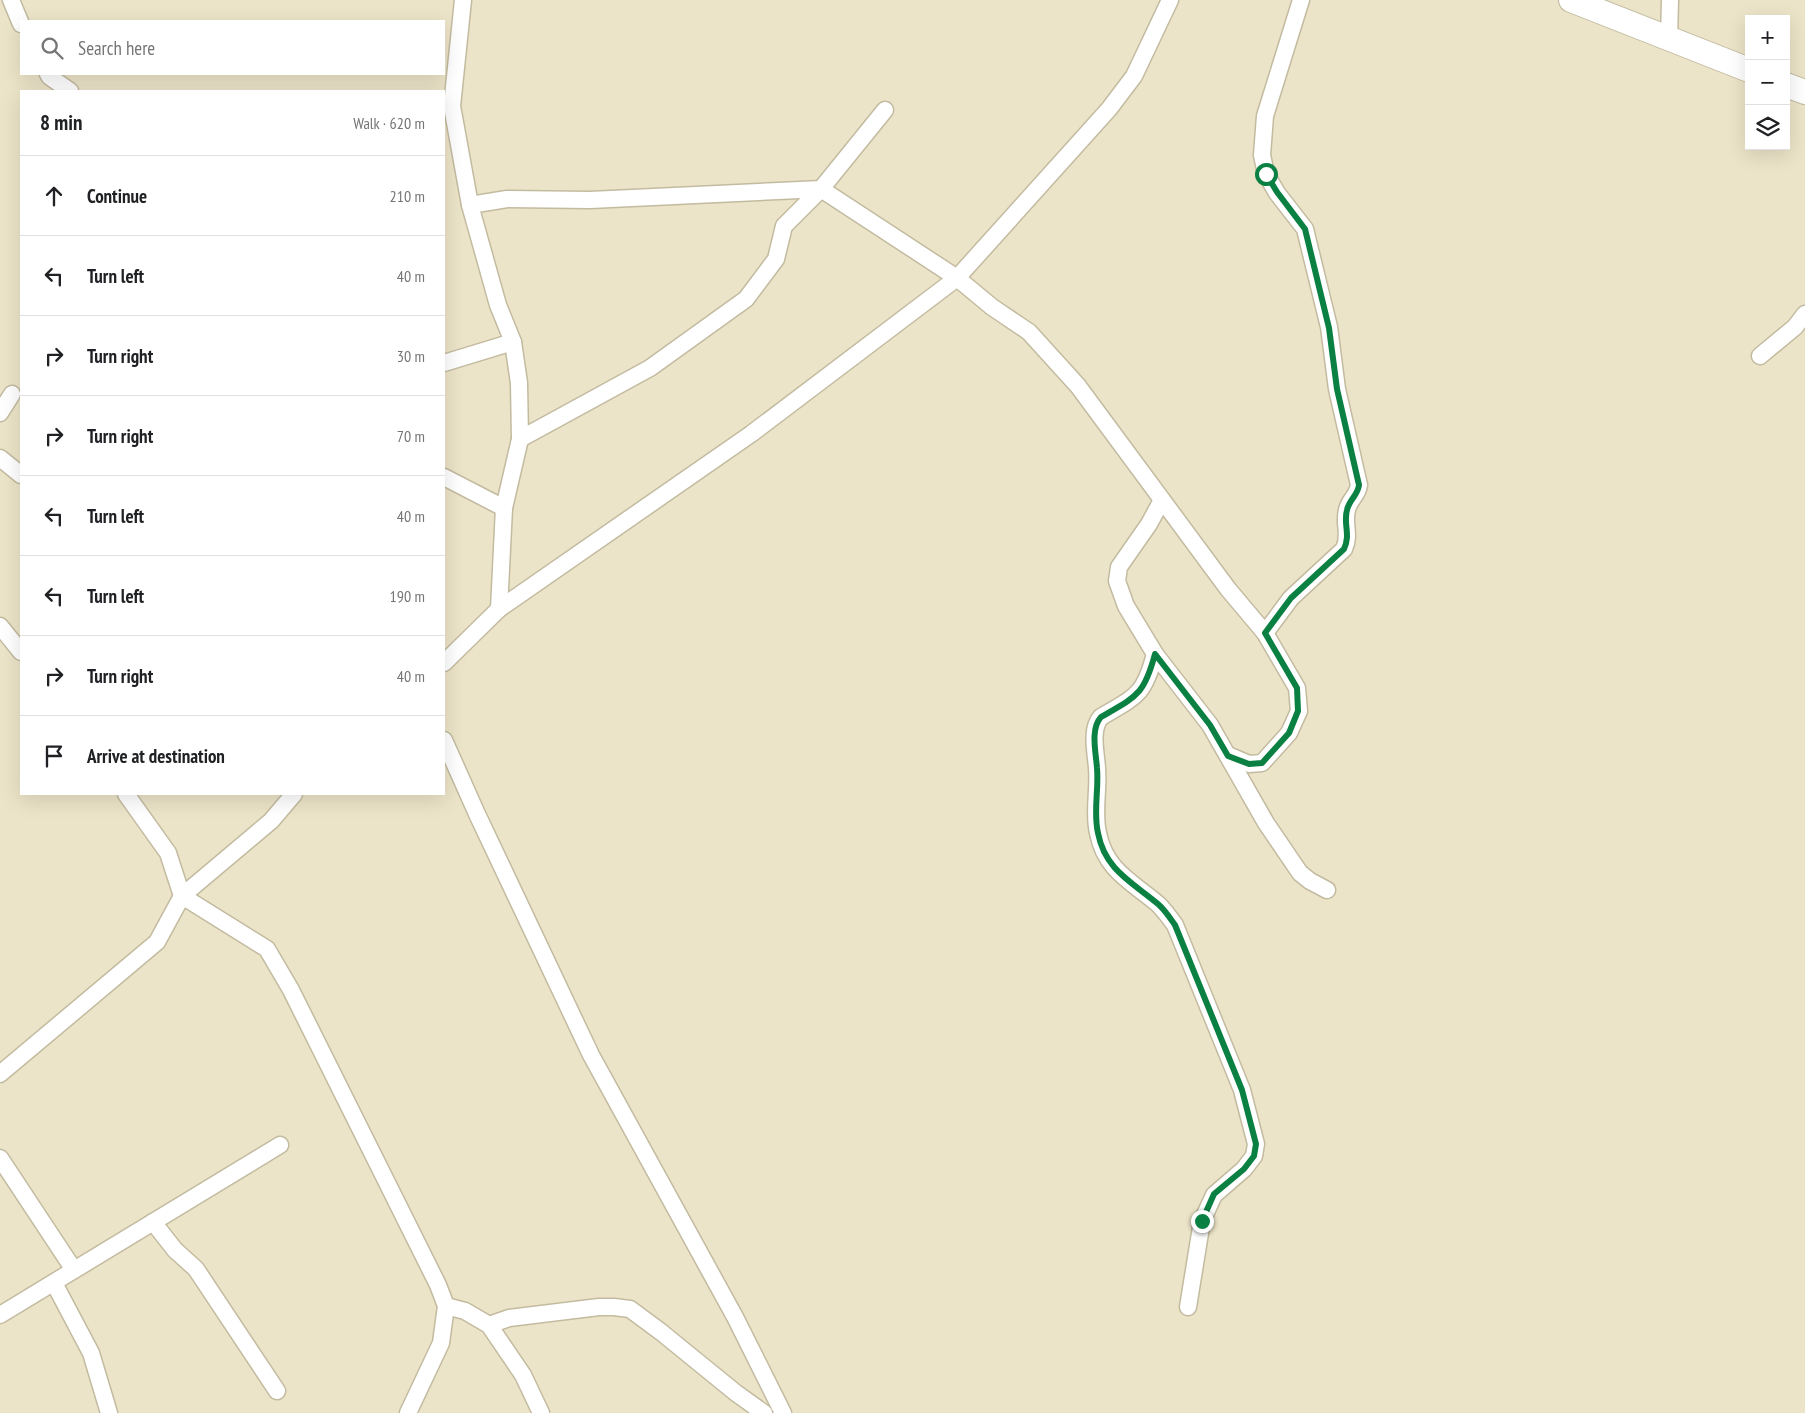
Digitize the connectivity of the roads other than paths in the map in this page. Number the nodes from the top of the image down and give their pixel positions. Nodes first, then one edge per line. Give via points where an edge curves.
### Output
1 (12, 0) edge
2 (463, 0) edge
3 (1170, 0) edge
4 (1301, 0) edge
5 (1571, 0) edge
6 (1670, 0) edge
7 (20, 21) edge
8 (1669, 39) junction
9 (1745, 68) edge
10 (49, 75) edge
11 (1790, 86) edge
12 (69, 90) edge
13 (1805, 92) edge
14 (448, 106) edge
15 (885, 110) dead end
16 (821, 189) junction
17 (470, 205) junction
18 (958, 278) junction
19 (1805, 314) edge
20 (512, 342) junction
21 (1760, 356) dead end
22 (445, 363) edge
23 (12, 394) dead end
24 (0, 413) edge
25 (520, 439) junction
26 (0, 458) edge
27 (20, 474) edge
28 (445, 478) edge
29 (1162, 500) junction
30 (504, 508) junction
31 (499, 609) junction
32 (0, 626) edge
33 (1265, 633) junction
34 (20, 651) edge
35 (1155, 654) junction
36 (445, 663) edge
37 (445, 742) edge
38 (1228, 756) junction
39 (127, 795) edge
40 (293, 795) edge
41 (1327, 890) dead end
42 (182, 896) junction
43 (0, 1074) edge
44 (280, 1145) dead end
45 (0, 1158) edge
46 (153, 1222) junction
47 (74, 1270) junction
48 (54, 1283) junction
49 (446, 1306) junction
50 (1188, 1307) dead end
51 (0, 1315) edge
52 (489, 1325) junction
53 (277, 1390) dead end
54 (109, 1413) edge
55 (408, 1413) edge
56 (541, 1413) edge
57 (764, 1413) edge
58 (783, 1413) edge

1 - 7 street
2 - 14 street
3 - 18 street via 1134,76 1109,109
4 - 33 street via 1265,116 1262,155 1266,174 1305,229 1329,328 1337,389 1359,485 1347,508 1348,542 1344,549 1291,598
5 - 8 street
6 - 8 street
8 - 9 street
10 - 12 street
11 - 13 street
14 - 17 street
15 - 16 street
16 - 17 street via 590,200 507,199
16 - 18 street
16 - 25 street via 784,226 776,259 746,299 650,368
17 - 20 street via 498,305
18 - 29 street via 1029,332 1078,386
18 - 31 street via 751,434
19 - 21 street via 1795,327
20 - 22 street
20 - 25 street via 519,383
23 - 24 street
25 - 30 street
26 - 27 street
28 - 30 street
29 - 33 street via 1228,590
29 - 35 street via 1119,568 1117,581 1126,606
30 - 31 street
31 - 36 street
32 - 34 street
33 - 38 street via 1297,688 1298,711 1289,733 1262,763 1249,764
35 - 38 street via 1210,725
35 - 50 street via 1148,678 1139,693 1096,722 1098,835 1109,863 1160,906 1175,925 1242,1090 1256,1144 1254,1156 1244,1169 1214,1194 1202,1221
37 - 58 street via 591,1055 735,1316
38 - 41 street via 1266,823 1300,873
39 - 42 street via 168,852
40 - 42 street via 271,821
42 - 43 street via 157,942
42 - 49 street via 267,949
44 - 46 street
45 - 47 street
46 - 47 street
46 - 53 street via 175,1250 196,1269
47 - 48 street
48 - 51 street
48 - 54 street via 91,1353
49 - 52 street
49 - 55 street via 441,1343
52 - 56 street via 523,1375
52 - 57 street via 508,1318 599,1307 630,1309

